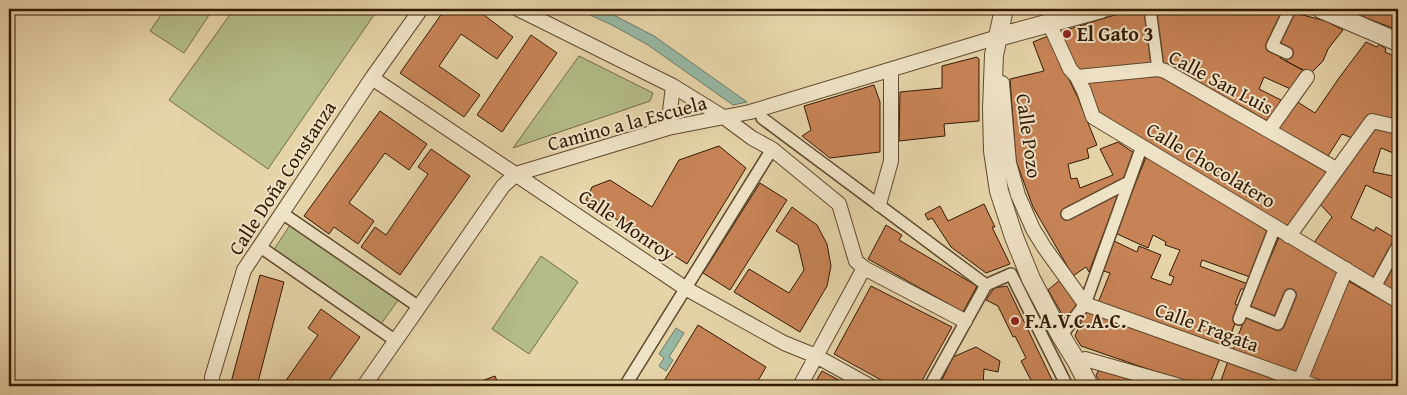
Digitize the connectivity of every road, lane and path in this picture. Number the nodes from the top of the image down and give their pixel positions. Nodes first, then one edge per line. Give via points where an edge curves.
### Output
1 (421, 9) edge
2 (518, 9) edge
3 (1004, 9) edge
4 (1101, 9) edge
5 (1150, 9) edge
6 (1290, 9) edge
7 (1321, 9) edge
8 (1049, 23) junction
9 (998, 37) junction
10 (1398, 42) edge
11 (1287, 53) dead end
12 (1158, 69) junction
13 (891, 70) junction
14 (1077, 77) junction
15 (1307, 77) dead end
16 (372, 78) junction
17 (993, 84) junction
18 (673, 86) junction
19 (725, 118) junction
20 (762, 118) dead end
21 (1398, 127) edge
22 (668, 128) junction
23 (1269, 130) junction
24 (1142, 146) junction
25 (772, 148) junction
26 (1336, 170) junction
27 (516, 174) junction
28 (1129, 182) junction
29 (879, 204) junction
30 (282, 213) junction
31 (1067, 214) dead end
32 (1275, 227) junction
33 (1289, 236) junction
34 (1398, 245) edge
35 (259, 246) junction
36 (864, 268) junction
37 (1346, 269) junction
38 (986, 285) junction
39 (1374, 287) junction
40 (685, 288) junction
41 (1290, 295) dead end
42 (1398, 301) edge
43 (1085, 304) junction
44 (419, 307) junction
45 (965, 321) junction
46 (1061, 336) junction
47 (396, 341) junction
48 (816, 356) junction
49 (1077, 362) junction
50 (1295, 382) edge
51 (212, 386) edge
52 (364, 386) edge
53 (625, 386) edge
54 (800, 386) edge
55 (870, 386) edge
56 (930, 386) edge
57 (1067, 386) edge
58 (1090, 386) edge
59 (1180, 386) edge
60 (1315, 386) edge

1 - 16 street, Calle Doña Constanza
2 - 18 street
3 - 9 street
4 - 8 street
5 - 12 street
6 - 11 street via 1272,46
7 - 10 street
8 - 9 street
8 - 14 street, Calle Chocolatero via 1070,69
9 - 13 street, Camino a la Escuela
9 - 17 street
12 - 14 street, Calle San Luis
12 - 23 street, Calle San Luis
13 - 19 street, Camino a la Escuela
13 - 29 street via 891,161
14 - 24 street, Calle Chocolatero via 1093,116
15 - 23 street
16 - 27 street, Calle Monroy
16 - 30 street, Calle Doña Constanza
17 - 43 street, Calle Pozo via 1002,83 1009,163 1018,195 1044,247
17 - 46 street via 993,151 1003,205 1028,272
18 - 19 street
18 - 22 street
19 - 22 street, Camino a la Escuela
19 - 25 street
20 - 29 street
21 - 26 street via 1372,120
22 - 27 street, Camino a la Escuela
23 - 26 street, Calle San Luis
24 - 28 street
24 - 32 street, Calle Chocolatero
25 - 36 street via 839,204 856,261
25 - 40 street
26 - 33 street
27 - 40 street, Calle Monroy
27 - 44 street, Camino a la Escuela via 503,186
28 - 31 street
28 - 43 street
29 - 38 street
30 - 35 street, Calle Doña Constanza
30 - 44 street
32 - 33 street, Calle Chocolatero
32 - 41 street via 1241,314 1278,324
33 - 37 street, Calle Chocolatero
34 - 39 street
35 - 47 street
35 - 51 street, Calle Doña Constanza via 244,270
36 - 45 street
36 - 48 street
37 - 39 street, Calle Chocolatero
37 - 50 street
38 - 45 street
38 - 57 street via 1012,274
39 - 42 street, Calle Chocolatero
40 - 48 street, Calle Monroy
40 - 53 street
43 - 46 street
43 - 50 street, Calle Fragata
44 - 47 street, Camino a la Escuela
45 - 56 street
46 - 49 street
47 - 52 street, Camino a la Escuela
48 - 54 street
48 - 55 street, Calle Monroy
49 - 58 street
49 - 59 street via 1085,359
50 - 60 street, Calle Fragata

